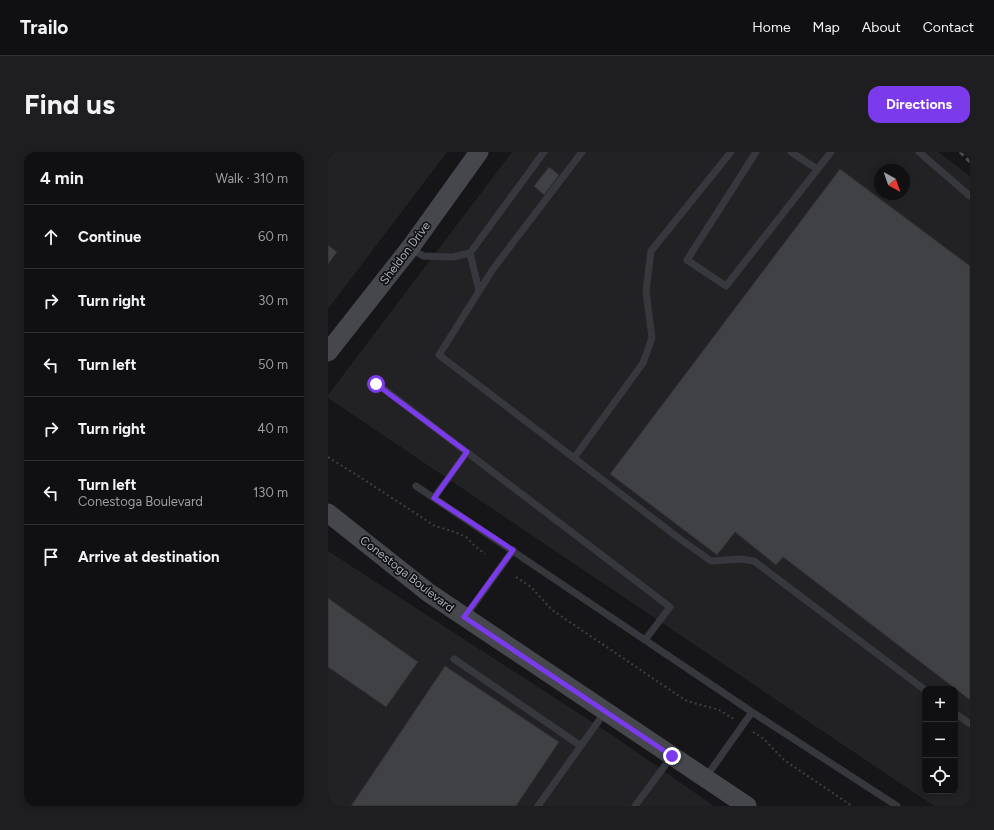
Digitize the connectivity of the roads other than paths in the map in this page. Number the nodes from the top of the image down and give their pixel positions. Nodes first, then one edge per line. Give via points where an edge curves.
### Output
1 (479, 152) edge
2 (544, 152) edge
3 (582, 152) edge
4 (731, 152) edge
5 (756, 152) edge
6 (791, 152) edge
7 (831, 152) edge
8 (919, 152) edge
9 (817, 169) junction
10 (970, 196) edge
11 (410, 248) junction
12 (470, 253) junction
13 (479, 291) junction
14 (328, 352) edge
15 (376, 384) dead end
16 (467, 452) junction
17 (574, 458) junction
18 (416, 486) dead end
19 (434, 498) junction
20 (328, 513) edge
21 (513, 550) junction
22 (464, 617) junction
23 (645, 640) junction
24 (454, 659) dead end
25 (922, 688) edge
26 (605, 712) junction
27 (752, 712) junction
28 (958, 715) edge
29 (970, 724) edge
30 (581, 746) junction
31 (672, 756) junction
32 (706, 778) junction
33 (538, 806) edge
34 (635, 806) edge
35 (747, 806) edge
36 (896, 806) edge

1 - 11 street, Sheldon Drive
2 - 12 lane
3 - 13 lane
4 - 17 lane via 651,251 646,291 652,338 643,363
5 - 9 lane via 687,260 726,286
6 - 9 lane
7 - 9 lane
8 - 10 lane
11 - 12 lane via 423,256 453,257
11 - 14 street, Sheldon Drive
12 - 13 lane
13 - 17 lane via 439,355
15 - 16 lane
16 - 19 lane
16 - 23 lane via 670,607
17 - 25 lane via 711,561 754,561
18 - 19 lane
19 - 21 lane
20 - 22 street, Conestoga Boulevard via 429,593
21 - 22 lane
21 - 23 lane
22 - 26 street, Conestoga Boulevard
23 - 27 lane
24 - 30 lane
26 - 30 lane
26 - 31 street, Conestoga Boulevard
27 - 32 lane
27 - 36 lane
28 - 29 lane
30 - 33 lane
31 - 32 street, Conestoga Boulevard
31 - 34 lane
32 - 35 street, Conestoga Boulevard

